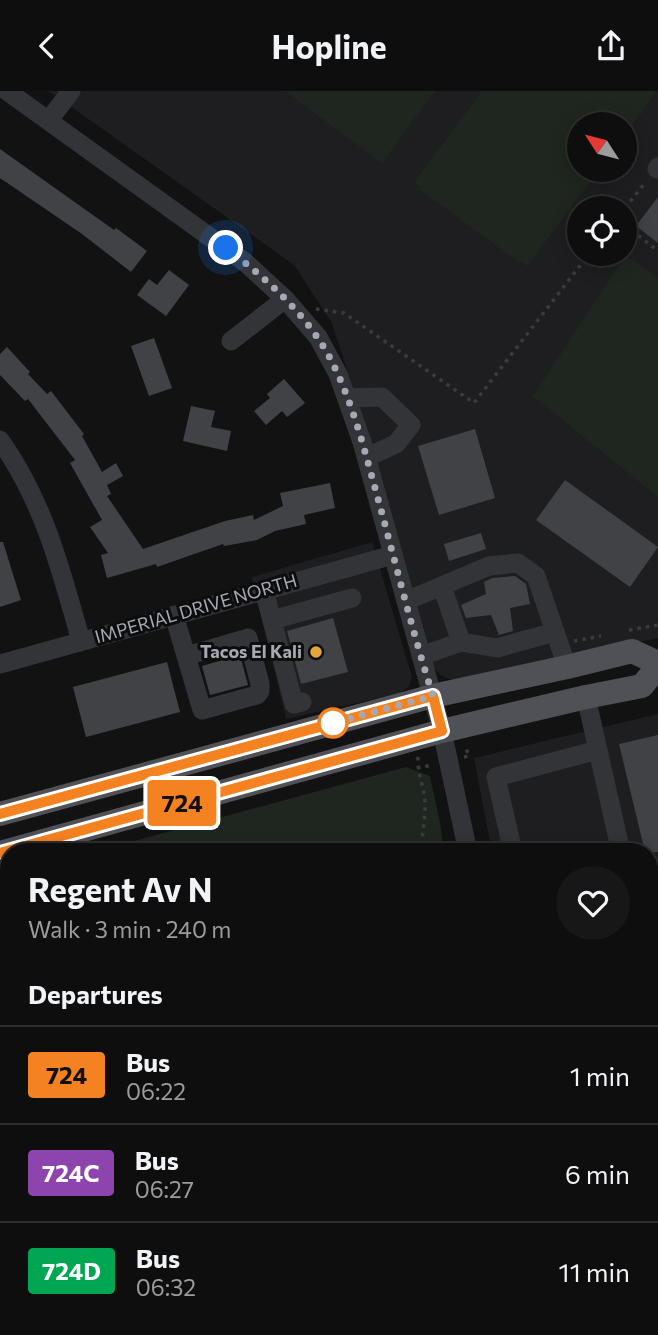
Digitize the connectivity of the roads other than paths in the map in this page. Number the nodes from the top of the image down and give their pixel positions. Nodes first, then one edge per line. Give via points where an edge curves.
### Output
1 (7, 91) edge
2 (71, 91) edge
3 (48, 120) junction
4 (285, 299) junction
5 (231, 341) dead end
6 (347, 398) junction
7 (0, 440) edge
8 (366, 457) junction
9 (393, 555) junction
10 (442, 586) junction
11 (264, 590) junction
12 (352, 598) dead end
13 (406, 601) junction
14 (174, 615) junction
15 (272, 620) junction
16 (555, 632) junction
17 (81, 641) junction
18 (461, 642) junction
19 (186, 656) junction
20 (421, 656) junction
21 (0, 664) edge
22 (658, 664) edge
23 (568, 667) junction
24 (433, 696) junction
25 (586, 697) junction
26 (302, 702) dead end
27 (442, 731) junction
28 (598, 750) junction
29 (0, 814) edge
30 (36, 843) edge
31 (466, 843) edge
32 (511, 843) edge
33 (619, 843) edge

1 - 3 street
2 - 3 street
3 - 4 street via 246,263
4 - 5 street
4 - 6 street via 318,337
6 - 8 street
6 - 8 street via 382,397 411,425 396,444
7 - 17 street via 30,488 47,527
8 - 9 street
9 - 11 street, IMPERIAL DRIVE NORTH
9 - 13 street
10 - 13 street
10 - 16 street via 489,566 518,563 536,576
10 - 18 street
11 - 14 street, IMPERIAL DRIVE NORTH
11 - 15 street
12 - 15 street
13 - 20 street
14 - 17 street, IMPERIAL DRIVE NORTH
14 - 19 street
15 - 26 street via 294,704
16 - 18 street via 497,648
16 - 23 street
17 - 21 street, IMPERIAL DRIVE NORTH
18 - 20 street
19 - 19 street via 202,709 260,691 248,638
20 - 24 street
22 - 23 main road via 632,651
22 - 25 main road via 642,686
23 - 24 main road
24 - 27 street
24 - 29 main road
25 - 27 main road
25 - 28 street
27 - 30 main road
27 - 31 street
28 - 32 street via 496,777
28 - 33 street

